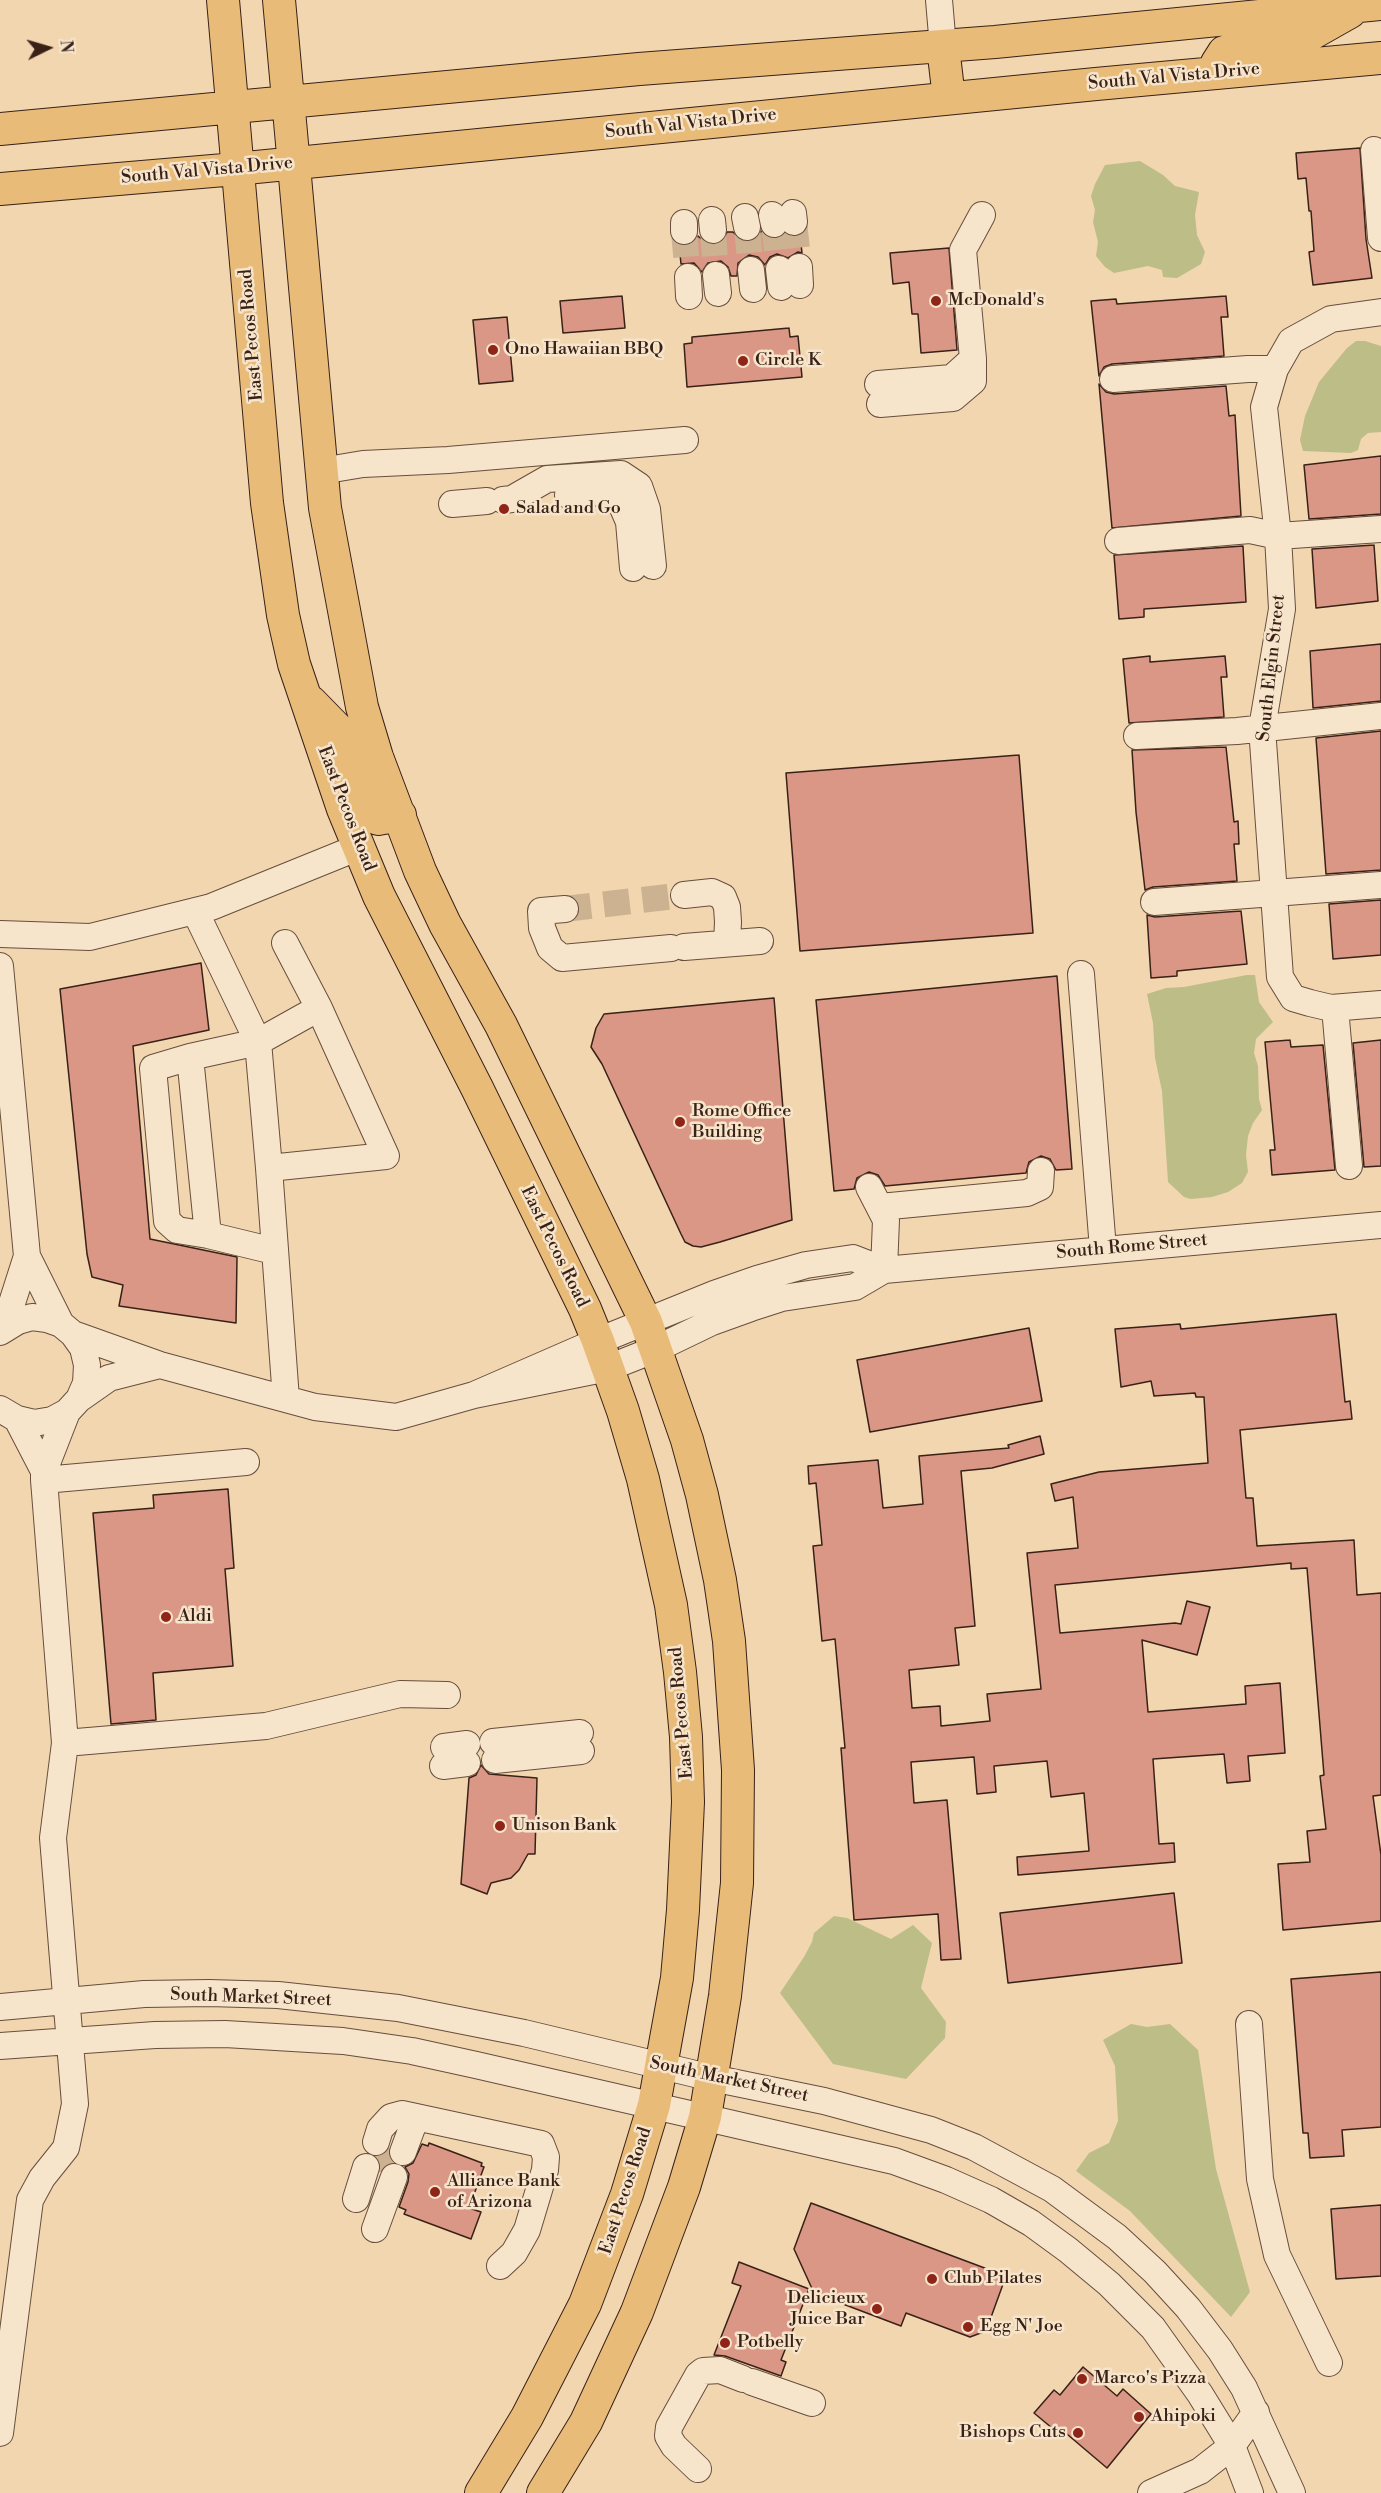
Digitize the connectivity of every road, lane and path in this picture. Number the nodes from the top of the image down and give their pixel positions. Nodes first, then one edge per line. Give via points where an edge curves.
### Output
1 (223, 0) edge
2 (279, 0) edge
3 (939, 0) edge
4 (1370, 5) edge
5 (943, 46) junction
6 (1381, 58) edge
7 (1215, 73) junction
8 (949, 98) junction
9 (287, 102) junction
10 (231, 107) junction
11 (0, 129) edge
12 (1374, 150) dead end
13 (293, 164) junction
14 (236, 169) junction
15 (0, 189) edge
16 (982, 215) dead end
17 (1381, 238) edge
18 (1381, 312) edge
19 (1275, 369) junction
20 (1113, 379) dead end
21 (879, 394) dead end
22 (685, 440) dead end
23 (321, 471) junction
24 (452, 504) dead end
25 (1381, 529) edge
26 (1278, 536) junction
27 (1118, 541) dead end
28 (643, 567) dead end
29 (304, 695) junction
30 (1381, 716) edge
31 (1262, 729) junction
32 (1137, 736) dead end
33 (400, 815) junction
34 (359, 847) junction
35 (1381, 885) edge
36 (1274, 893) junction
37 (684, 895) tunnel mouth
38 (1154, 902) dead end
39 (564, 909) tunnel mouth
40 (195, 911) junction
41 (0, 934) edge
42 (760, 940) dead end
43 (285, 943) dead end
44 (727, 943) junction
45 (0, 966) edge
46 (1081, 974) dead end
47 (1381, 1004) edge
48 (319, 1008) junction
49 (1335, 1008) junction
50 (258, 1042) junction
51 (190, 1057) junction
52 (1349, 1166) dead end
53 (269, 1168) junction
54 (1041, 1171) dead end
55 (1381, 1225) edge
56 (208, 1235) junction
57 (1103, 1249) junction
58 (274, 1251) junction
59 (27, 1256) junction
60 (884, 1270) junction
61 (67, 1329) junction
62 (2, 1330) edge
63 (651, 1335) junction
64 (603, 1354) junction
65 (160, 1365) junction
66 (286, 1399) junction
67 (73, 1405) junction
68 (9, 1414) edge
69 (246, 1462) dead end
70 (44, 1476) junction
71 (447, 1695) dead end
72 (580, 1742) dead end
73 (65, 1743) junction
74 (494, 1751) dead end
75 (66, 2001) junction
76 (0, 2007) edge
77 (1249, 2024) dead end
78 (69, 2041) junction
79 (0, 2046) edge
80 (662, 2067) junction
81 (712, 2078) junction
82 (654, 2105) junction
83 (705, 2117) junction
84 (389, 2147) tunnel mouth
85 (365, 2214) joint
86 (500, 2266) dead end
87 (1329, 2363) dead end
88 (812, 2403) dead end
89 (1256, 2412) junction
90 (0, 2433) edge
91 (1232, 2446) junction
92 (698, 2469) dead end
93 (481, 2493) edge
94 (543, 2493) edge
95 (1150, 2493) edge
96 (1250, 2493) edge
97 (1292, 2493) edge

1 - 10 main road, East Pecos Road
2 - 9 main road
3 - 5 street
4 - 5 main road
4 - 7 main road via 1304,38 1247,44 1224,52
5 - 8 main road
5 - 9 main road
6 - 7 main road, South Val Vista Drive
7 - 8 main road, South Val Vista Drive
8 - 13 main road, South Val Vista Drive
9 - 10 main road
9 - 13 main road
10 - 11 main road
10 - 14 main road, East Pecos Road
12 - 17 street
13 - 14 main road, South Val Vista Drive
13 - 23 main road
14 - 15 main road, South Val Vista Drive
14 - 29 main road, East Pecos Road via 273,554 283,615
16 - 21 street via 963,250 973,359 952,378
18 - 19 street, South Elgin Street via 1331,319 1291,341
19 - 20 street
19 - 26 street, South Elgin Street via 1264,407
22 - 23 street via 363,464
23 - 33 main road via 362,707
24 - 28 street via 501,500 547,479 621,474 639,486 645,501
25 - 26 street
26 - 27 street via 1250,530
26 - 31 street, South Elgin Street via 1282,609
29 - 33 main road via 348,740 372,815 378,819
29 - 34 main road, East Pecos Road
30 - 31 street
31 - 32 street
31 - 36 street, South Elgin Street
33 - 63 main road via 445,924 501,1025
34 - 40 street
34 - 64 main road, East Pecos Road via 379,896 585,1309
35 - 36 street
36 - 38 street
36 - 49 street, South Elgin Street via 1280,977 1293,998
37 - 44 street via 712,892 723,897 727,907
39 - 44 street via 541,911 542,928 550,948 562,958
40 - 41 street via 90,937
40 - 50 street
42 - 44 street
43 - 48 street
45 - 59 street
46 - 57 street
47 - 49 street
48 - 50 street
48 - 53 street via 386,1156
49 - 52 street
50 - 51 street
50 - 53 street
51 - 56 street
51 - 56 street via 153,1068 167,1221 177,1230
53 - 58 street
54 - 60 street via 1040,1187 1027,1193 874,1197 886,1220
55 - 57 street, South Rome Street
56 - 58 street
57 - 60 street, South Rome Street
58 - 66 street
59 - 61 street
59 - 62 street
60 - 63 street, South Rome Street via 855,1287 782,1298 712,1322
61 - 62 street, South Rome Street via 32,1317
61 - 65 street, South Rome Street
61 - 67 street via 83,1348 87,1365 86,1383
63 - 64 street, South Rome Street
63 - 81 main road via 687,1440 706,1512 729,1641 735,1707 737,1883
64 - 66 street, South Rome Street via 396,1417 327,1410
64 - 80 main road, East Pecos Road via 643,1479 658,1541 671,1605 686,1737 688,1802 683,1910 677,1978
65 - 66 street, South Rome Street
65 - 67 street via 109,1378
67 - 68 street via 52,1420 34,1423
67 - 70 street
68 - 70 street
69 - 70 street
70 - 73 street
71 - 73 street via 400,1694 266,1726
72 - 74 street
73 - 75 street via 53,1838
75 - 76 street, South Market Street
75 - 78 street
75 - 80 street, South Market Street via 209,1993 342,2001 524,2033
77 - 87 street via 1260,2179 1277,2255
78 - 79 street, South Market Street
78 - 82 street, South Market Street via 225,2034 343,2041 412,2051
78 - 90 street via 75,2104 66,2148 30,2200
80 - 81 street, South Market Street
80 - 82 main road, East Pecos Road
81 - 83 main road
81 - 89 street, South Market Street via 927,2128 974,2147 1052,2189 1117,2237 1188,2308 1220,2350
82 - 83 street, South Market Street
82 - 93 main road, East Pecos Road via 627,2194 585,2304 527,2417
83 - 91 street, South Market Street via 894,2161 991,2200 1031,2223 1109,2284 1153,2328
83 - 94 main road via 684,2187 637,2312 586,2422
84 - 86 street via 409,2116 541,2144 545,2170 527,2230 514,2253
85 - 85 street via 380,2172
88 - 92 street via 720,2370 703,2371 669,2427 668,2436
89 - 91 street
89 - 97 street, South Market Street
91 - 95 street via 1200,2471
91 - 96 street, South Market Street

